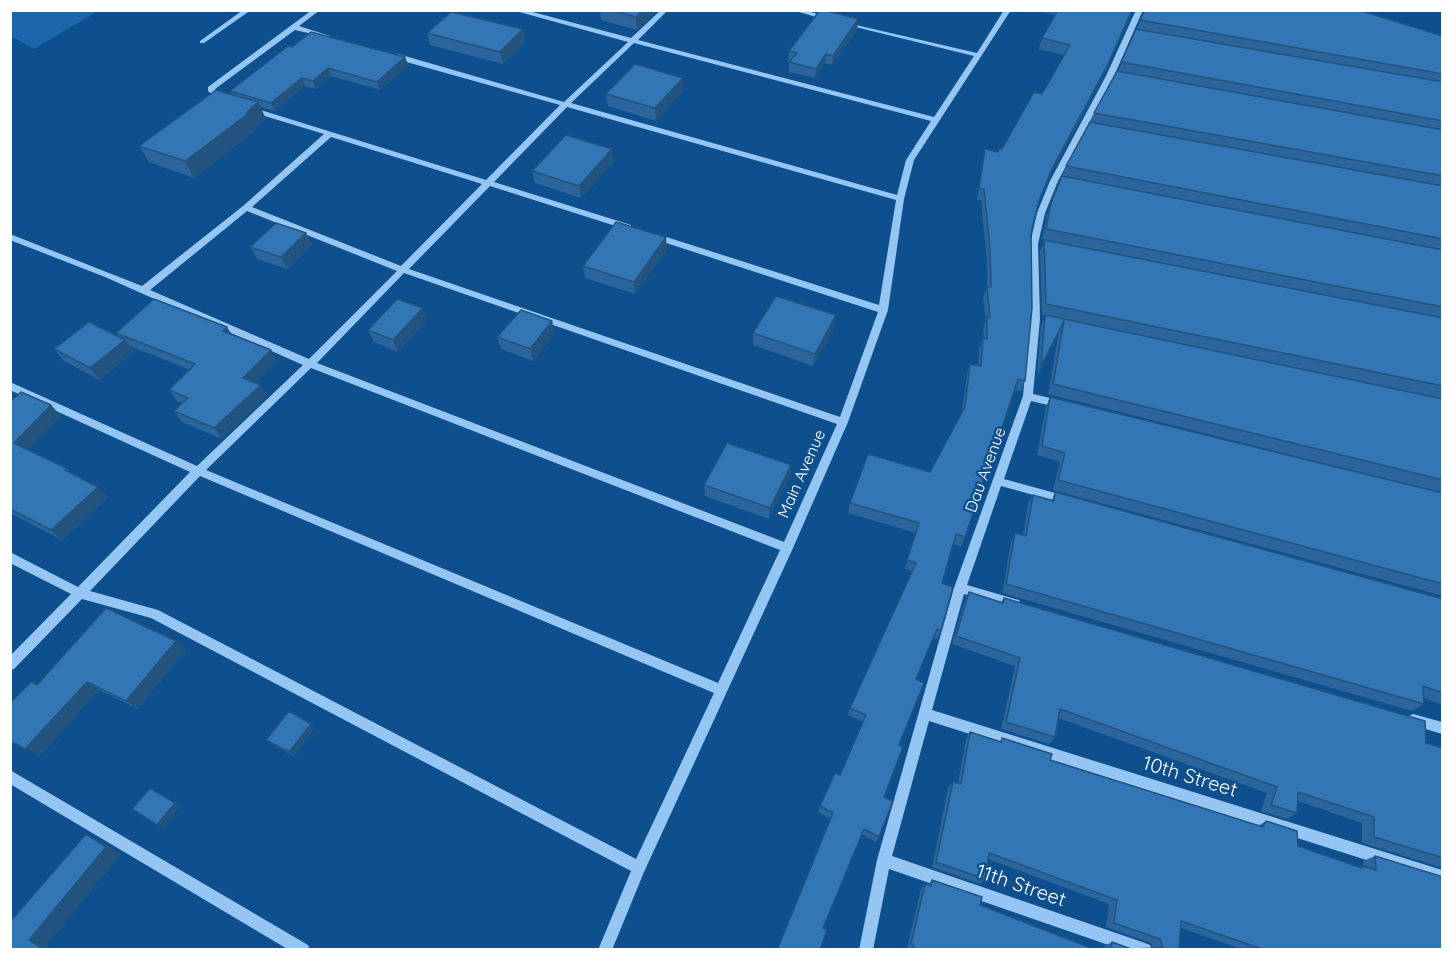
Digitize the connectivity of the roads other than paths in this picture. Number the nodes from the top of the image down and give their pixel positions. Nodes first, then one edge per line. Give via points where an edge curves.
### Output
1 (248, 10) edge
2 (317, 10) edge
3 (515, 10) edge
4 (665, 10) edge
5 (795, 10) edge
6 (1008, 10) edge
7 (1140, 10) edge
8 (294, 27) junction
9 (1130, 34) junction
10 (1141, 36) edge
11 (339, 40) edge
12 (632, 41) junction
13 (202, 42) dead end
14 (384, 53) edge
15 (978, 55) junction
16 (235, 104) edge
17 (564, 106) junction
18 (245, 108) edge
19 (935, 120) junction
20 (1083, 127) junction
21 (1095, 129) edge
22 (329, 134) junction
23 (1054, 181) junction
24 (488, 182) junction
25 (1066, 183) edge
26 (900, 199) junction
27 (246, 208) junction
28 (633, 229) edge
29 (645, 233) edge
30 (10, 237) edge
31 (1034, 244) junction
32 (1045, 247) edge
33 (401, 269) junction
34 (142, 291) junction
35 (883, 310) junction
36 (1035, 319) junction
37 (1047, 321) edge
38 (310, 364) junction
39 (10, 386) edge
40 (1028, 396) junction
41 (1075, 408) edge
42 (843, 422) junction
43 (198, 471) junction
44 (997, 481) junction
45 (1077, 503) edge
46 (788, 548) junction
47 (10, 557) edge
48 (960, 588) junction
49 (80, 593) junction
50 (1029, 608) edge
51 (10, 665) edge
52 (721, 690) junction
53 (926, 714) junction
54 (1396, 715) edge
55 (1443, 728) edge
56 (10, 776) edge
57 (884, 860) junction
58 (639, 868) junction
59 (1443, 877) edge
60 (303, 950) edge
61 (605, 950) edge
62 (866, 950) edge
63 (1145, 950) edge

1 - 13 street
2 - 8 street
3 - 12 street
4 - 12 street
5 - 15 street
6 - 15 street, Main Avenue
7 - 9 street, Dau Avenue
8 - 11 street
8 - 16 street via 211,89
9 - 10 street
9 - 20 street, Dau Avenue via 1116,77
12 - 17 street
12 - 19 street
14 - 17 street
15 - 19 street, Main Avenue
17 - 24 street
17 - 26 street
18 - 22 street
19 - 26 street, Main Avenue via 910,159
20 - 21 street
20 - 23 street, Dau Avenue
22 - 24 street
22 - 27 street
23 - 25 street
23 - 31 street, Dau Avenue
24 - 28 street
24 - 33 street
26 - 35 street, Main Avenue
27 - 33 street
27 - 34 street
29 - 35 street
30 - 34 street
31 - 32 street
31 - 36 street, Dau Avenue
33 - 38 street
33 - 42 street
34 - 38 street
35 - 42 street, Main Avenue
36 - 37 street
36 - 40 street, Dau Avenue
38 - 43 street
38 - 46 street
39 - 43 street
40 - 41 street
40 - 44 street, Dau Avenue
42 - 46 street, Main Avenue
43 - 49 street
43 - 52 street
44 - 45 street
44 - 48 street, Dau Avenue
46 - 52 street, Main Avenue
47 - 49 street
48 - 50 street
48 - 53 street, Dau Avenue
49 - 51 street
49 - 58 street via 154,614
52 - 58 street, Main Avenue
53 - 57 street, Dau Avenue
53 - 59 street, 10th Street
54 - 55 street
56 - 60 street
57 - 62 street, Dau Avenue
57 - 63 street, 11th Street
58 - 61 street, Main Avenue

